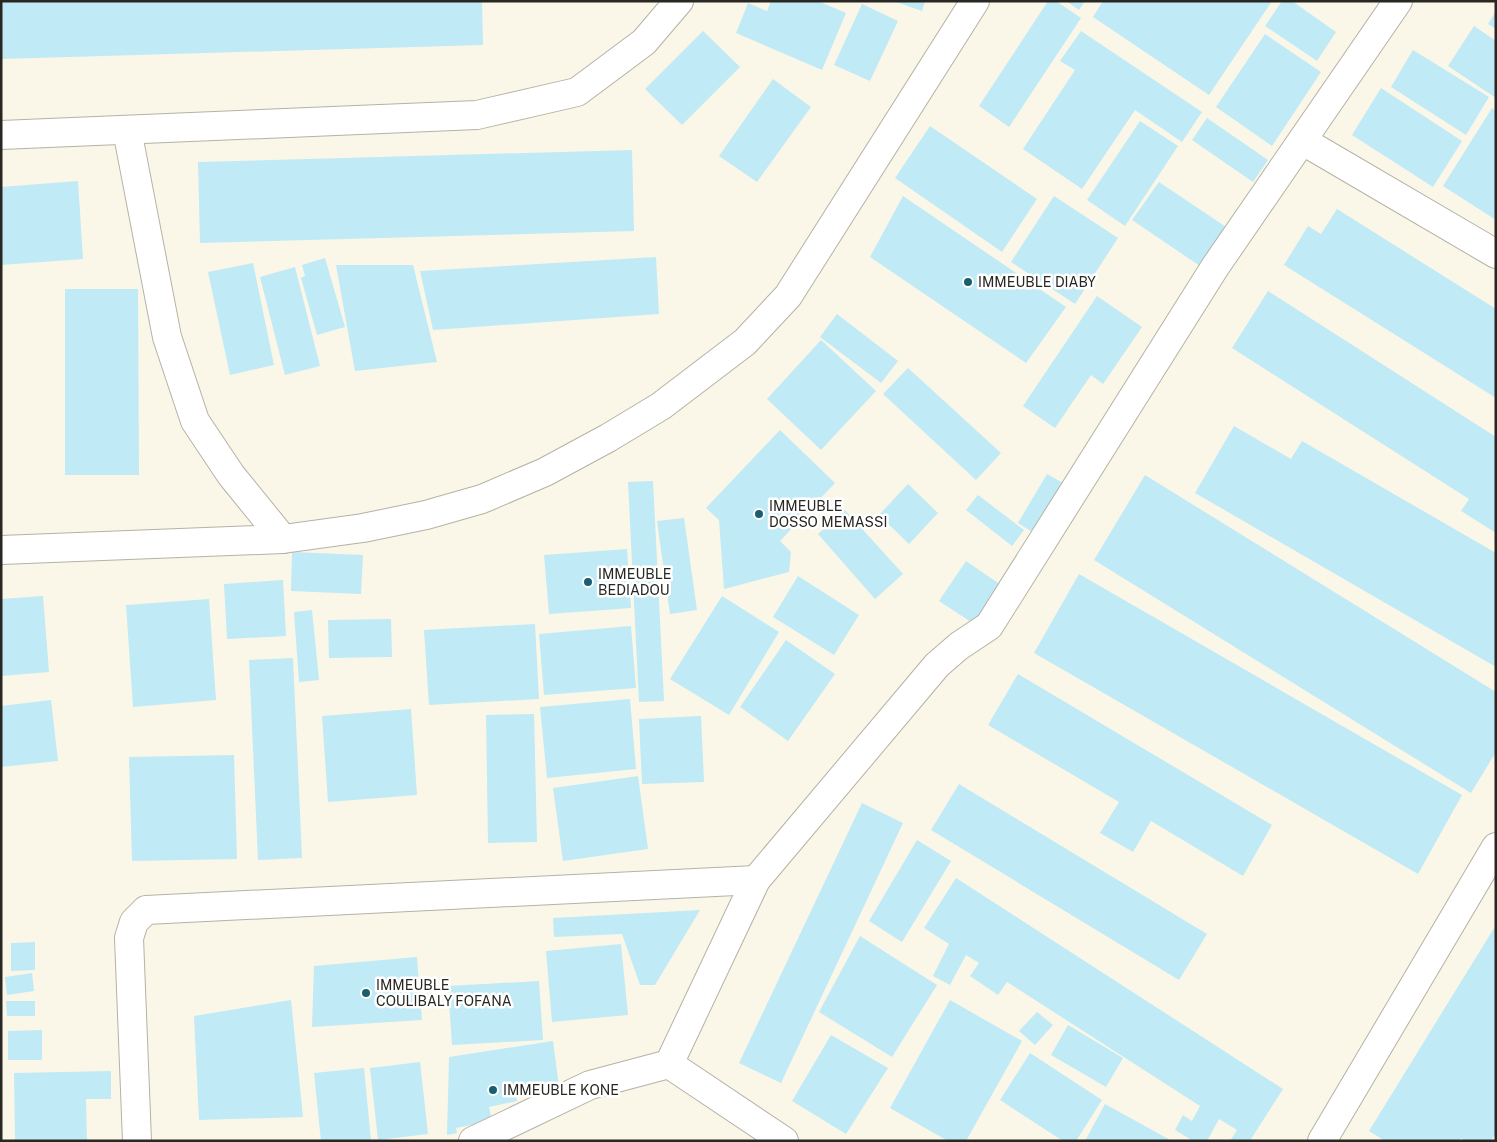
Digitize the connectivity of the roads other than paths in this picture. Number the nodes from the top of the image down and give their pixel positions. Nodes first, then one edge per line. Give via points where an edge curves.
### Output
1 (680, 1) edge
2 (976, 1) edge
3 (1398, 1) edge
4 (128, 130) junction
5 (1, 135) edge
6 (1303, 140) junction
7 (1496, 254) edge
8 (283, 539) junction
9 (1, 550) edge
10 (1496, 847) edge
11 (756, 880) junction
12 (669, 1064) junction
13 (137, 1141) edge
14 (474, 1141) edge
15 (784, 1141) edge
16 (1322, 1141) edge

1 - 4 street via 644,42 577,92 476,115
2 - 8 street via 788,296 745,342 660,406 608,438 545,472 482,499 363,528
3 - 6 street
4 - 5 street
4 - 8 street via 167,337 195,421 231,475
6 - 7 street
6 - 11 street via 1215,267 989,626 958,646 937,665
8 - 9 street
10 - 16 street
11 - 12 street
11 - 13 street via 146,910 134,922 129,938
12 - 14 street via 590,1085
12 - 15 street

